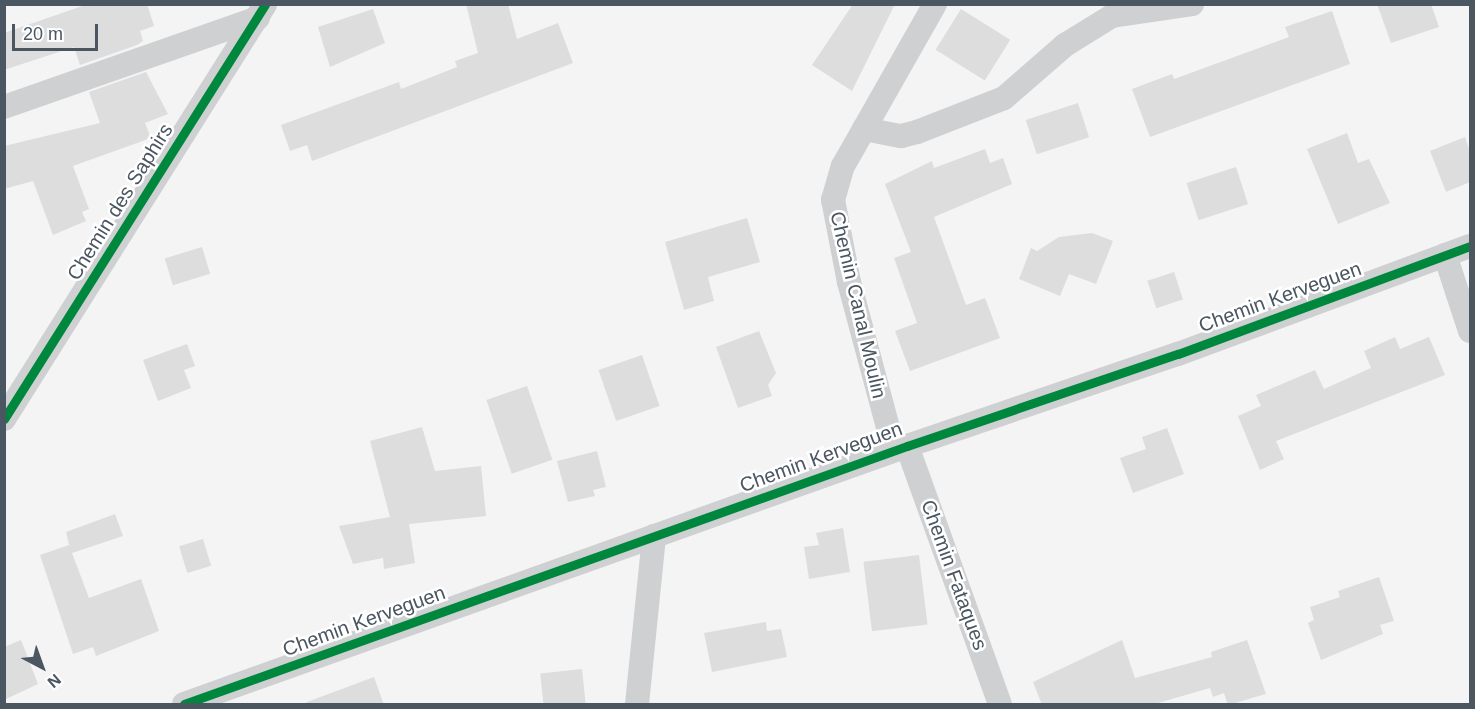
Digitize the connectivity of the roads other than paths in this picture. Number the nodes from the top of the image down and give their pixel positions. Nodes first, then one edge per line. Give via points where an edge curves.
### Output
1 (935, 4) edge
2 (1192, 4) edge
3 (262, 11) edge
4 (4, 107) edge
5 (864, 129) junction
6 (1470, 246) edge
7 (1445, 255) junction
8 (1470, 331) edge
9 (4, 419) edge
10 (900, 448) junction
11 (654, 536) junction
12 (227, 697) edge
13 (184, 705) edge
14 (637, 705) edge
15 (1000, 705) edge

1 - 5 street, Chemin Canal Moulin
2 - 5 street via 1112,15 1065,45 1004,98 928,128 901,136
3 - 4 street
3 - 9 street, Chemin des Saphirs
5 - 10 street, Chemin Canal Moulin via 843,166 834,216
6 - 7 street, Chemin Kerveguen
7 - 8 street
7 - 10 street, Chemin Kerveguen via 1178,354
10 - 11 street, Chemin Kerveguen
10 - 15 street, Chemin Fataques
11 - 12 street, Chemin Kerveguen
11 - 14 street
12 - 13 street, Chemin Kerveguen

